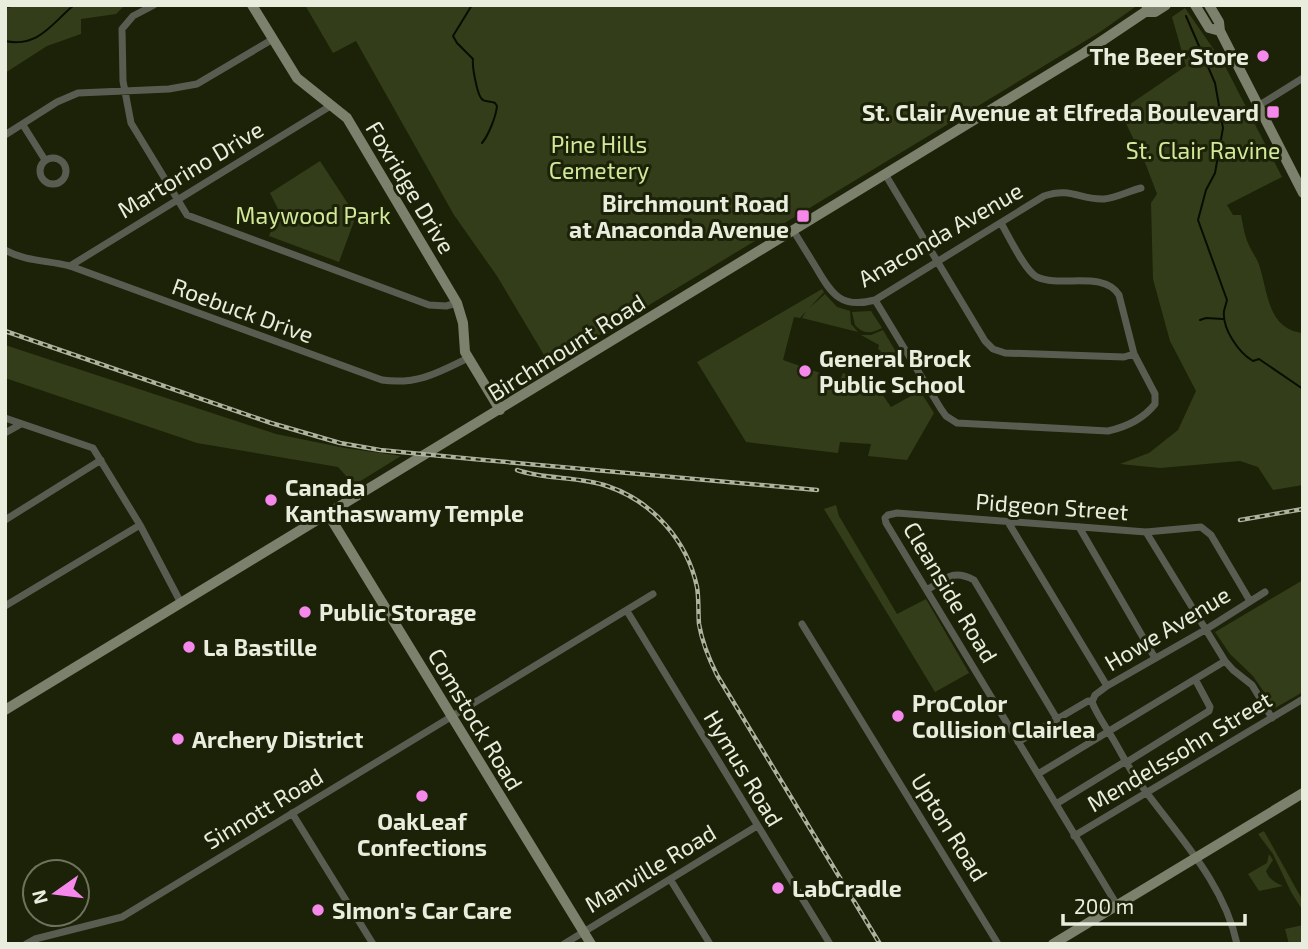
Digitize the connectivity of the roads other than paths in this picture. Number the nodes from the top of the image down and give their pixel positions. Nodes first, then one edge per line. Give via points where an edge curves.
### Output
1 (154, 5) edge
2 (252, 5) edge
3 (1166, 5) edge
4 (1195, 5) edge
5 (1209, 5) edge
6 (1147, 9) edge
7 (1220, 31) junction
8 (273, 39) junction
9 (1303, 78) edge
10 (126, 90) junction
11 (332, 105) junction
12 (1258, 106) junction
13 (23, 125) junction
14 (5, 135) edge
15 (46, 160) dead end
16 (885, 174) junction
17 (1141, 188) dead end
18 (1303, 193) edge
19 (177, 201) junction
20 (1000, 223) junction
21 (793, 230) junction
22 (5, 250) edge
23 (937, 262) junction
24 (70, 266) junction
25 (875, 300) junction
26 (457, 303) junction
27 (1134, 354) junction
28 (468, 358) junction
29 (500, 410) junction
30 (5, 418) edge
31 (22, 424) junction
32 (5, 433) edge
33 (101, 460) junction
34 (328, 514) junction
35 (888, 515) joint
36 (5, 520) edge
37 (1008, 522) junction
38 (140, 524) junction
39 (1079, 527) junction
40 (1146, 531) junction
41 (927, 590) junction
42 (1265, 592) dead end
43 (653, 594) dead end
44 (1250, 601) junction
45 (181, 603) junction
46 (5, 606) edge
47 (627, 611) junction
48 (802, 624) dead end
49 (1205, 630) junction
50 (1155, 658) junction
51 (1225, 661) junction
52 (1195, 679) junction
53 (1107, 686) junction
54 (1303, 699) edge
55 (1093, 704) junction
56 (5, 710) edge
57 (452, 717) junction
58 (1272, 718) junction
59 (1057, 719) junction
60 (1109, 732) junction
61 (1018, 742) junction
62 (1127, 761) junction
63 (1038, 774) junction
64 (1148, 793) junction
65 (1303, 793) edge
66 (1056, 804) junction
67 (292, 813) junction
68 (757, 827) junction
69 (1074, 836) junction
70 (1196, 858) junction
71 (670, 879) junction
72 (1116, 905) junction
73 (583, 932) junction
74 (26, 944) edge
75 (373, 944) edge
76 (564, 944) edge
77 (591, 944) edge
78 (710, 944) edge
79 (830, 944) edge
80 (998, 944) edge
81 (1053, 944) edge
82 (1237, 944) edge

1 - 10 street via 126,21 122,29
2 - 8 main road, Foxridge Drive
3 - 6 main road, Birchmount Road via 1155,12
4 - 7 main road via 1209,28
5 - 7 main road
6 - 16 main road, Birchmount Road via 1084,53
7 - 12 main road
8 - 10 street via 197,84
8 - 11 main road, Foxridge Drive via 297,78
9 - 12 street
10 - 13 street via 78,93
10 - 19 street via 135,132
11 - 19 street, Martorino Drive
11 - 26 main road, Foxridge Drive via 346,118
12 - 18 main road
13 - 14 street
13 - 15 street
16 - 21 main road, Birchmount Road
16 - 23 street
17 - 20 street, Anaconda Avenue via 1106,199 1057,192
19 - 24 street, Martorino Drive
19 - 26 street via 193,219 429,305
20 - 23 street, Anaconda Avenue
20 - 27 street via 1029,270 1039,278 1104,283 1115,289
21 - 25 street, Anaconda Avenue via 834,295 853,303
21 - 29 main road, Birchmount Road
22 - 24 street, Roebuck Drive
23 - 25 street, Anaconda Avenue
23 - 27 street via 993,349
24 - 28 street, Roebuck Drive via 382,380 422,379
25 - 27 street via 941,410 957,423 1119,429 1155,404
26 - 28 main road, Foxridge Drive
28 - 29 main road, Foxridge Drive
29 - 34 main road, Birchmount Road
30 - 31 street
31 - 32 street
31 - 33 street via 90,446
33 - 36 street
33 - 38 street
34 - 45 main road, Birchmount Road
34 - 57 main road, Comstock Road
35 - 37 street, Pidgeon Street
35 - 41 street, Cleanside Road via 886,523
37 - 39 street, Pidgeon Street
37 - 53 street
38 - 45 street
38 - 46 street
39 - 40 street, Pidgeon Street
39 - 50 street
40 - 44 street, Pidgeon Street via 1201,527 1211,535
40 - 49 street
41 - 59 street via 950,576 962,574 974,580
41 - 61 street, Cleanside Road
42 - 44 street, Howe Avenue
43 - 47 street, Sinnott Road
44 - 49 street, Howe Avenue
45 - 56 main road, Birchmount Road
47 - 57 street, Sinnott Road
47 - 68 street, Hymus Road
48 - 80 street, Upton Road
49 - 50 street, Howe Avenue
49 - 51 street
50 - 53 street, Howe Avenue
51 - 52 street
51 - 58 street via 1252,685
52 - 60 street
52 - 62 street via 1209,711
53 - 55 street, Howe Avenue via 1095,695
54 - 58 street, Mendelssohn Street
55 - 59 street, Howe Avenue via 1088,701
55 - 60 street
57 - 67 street, Sinnott Road
57 - 73 main road, Comstock Road
58 - 64 street, Mendelssohn Street
59 - 61 street, Howe Avenue
60 - 62 street
60 - 63 street
61 - 63 street, Cleanside Road
62 - 64 street
62 - 66 street
63 - 66 street, Cleanside Road
64 - 69 street, Mendelssohn Street
64 - 70 street
65 - 70 main road
66 - 69 street, Cleanside Road
67 - 74 street, Sinnott Road via 122,917
67 - 75 street
68 - 71 street, Manville Road
68 - 79 street, Hymus Road
69 - 72 street, Cleanside Road
70 - 72 main road
70 - 82 street via 1224,904
71 - 73 street, Manville Road
71 - 78 street
72 - 81 main road
73 - 76 street, Manville Road
73 - 77 main road, Comstock Road

